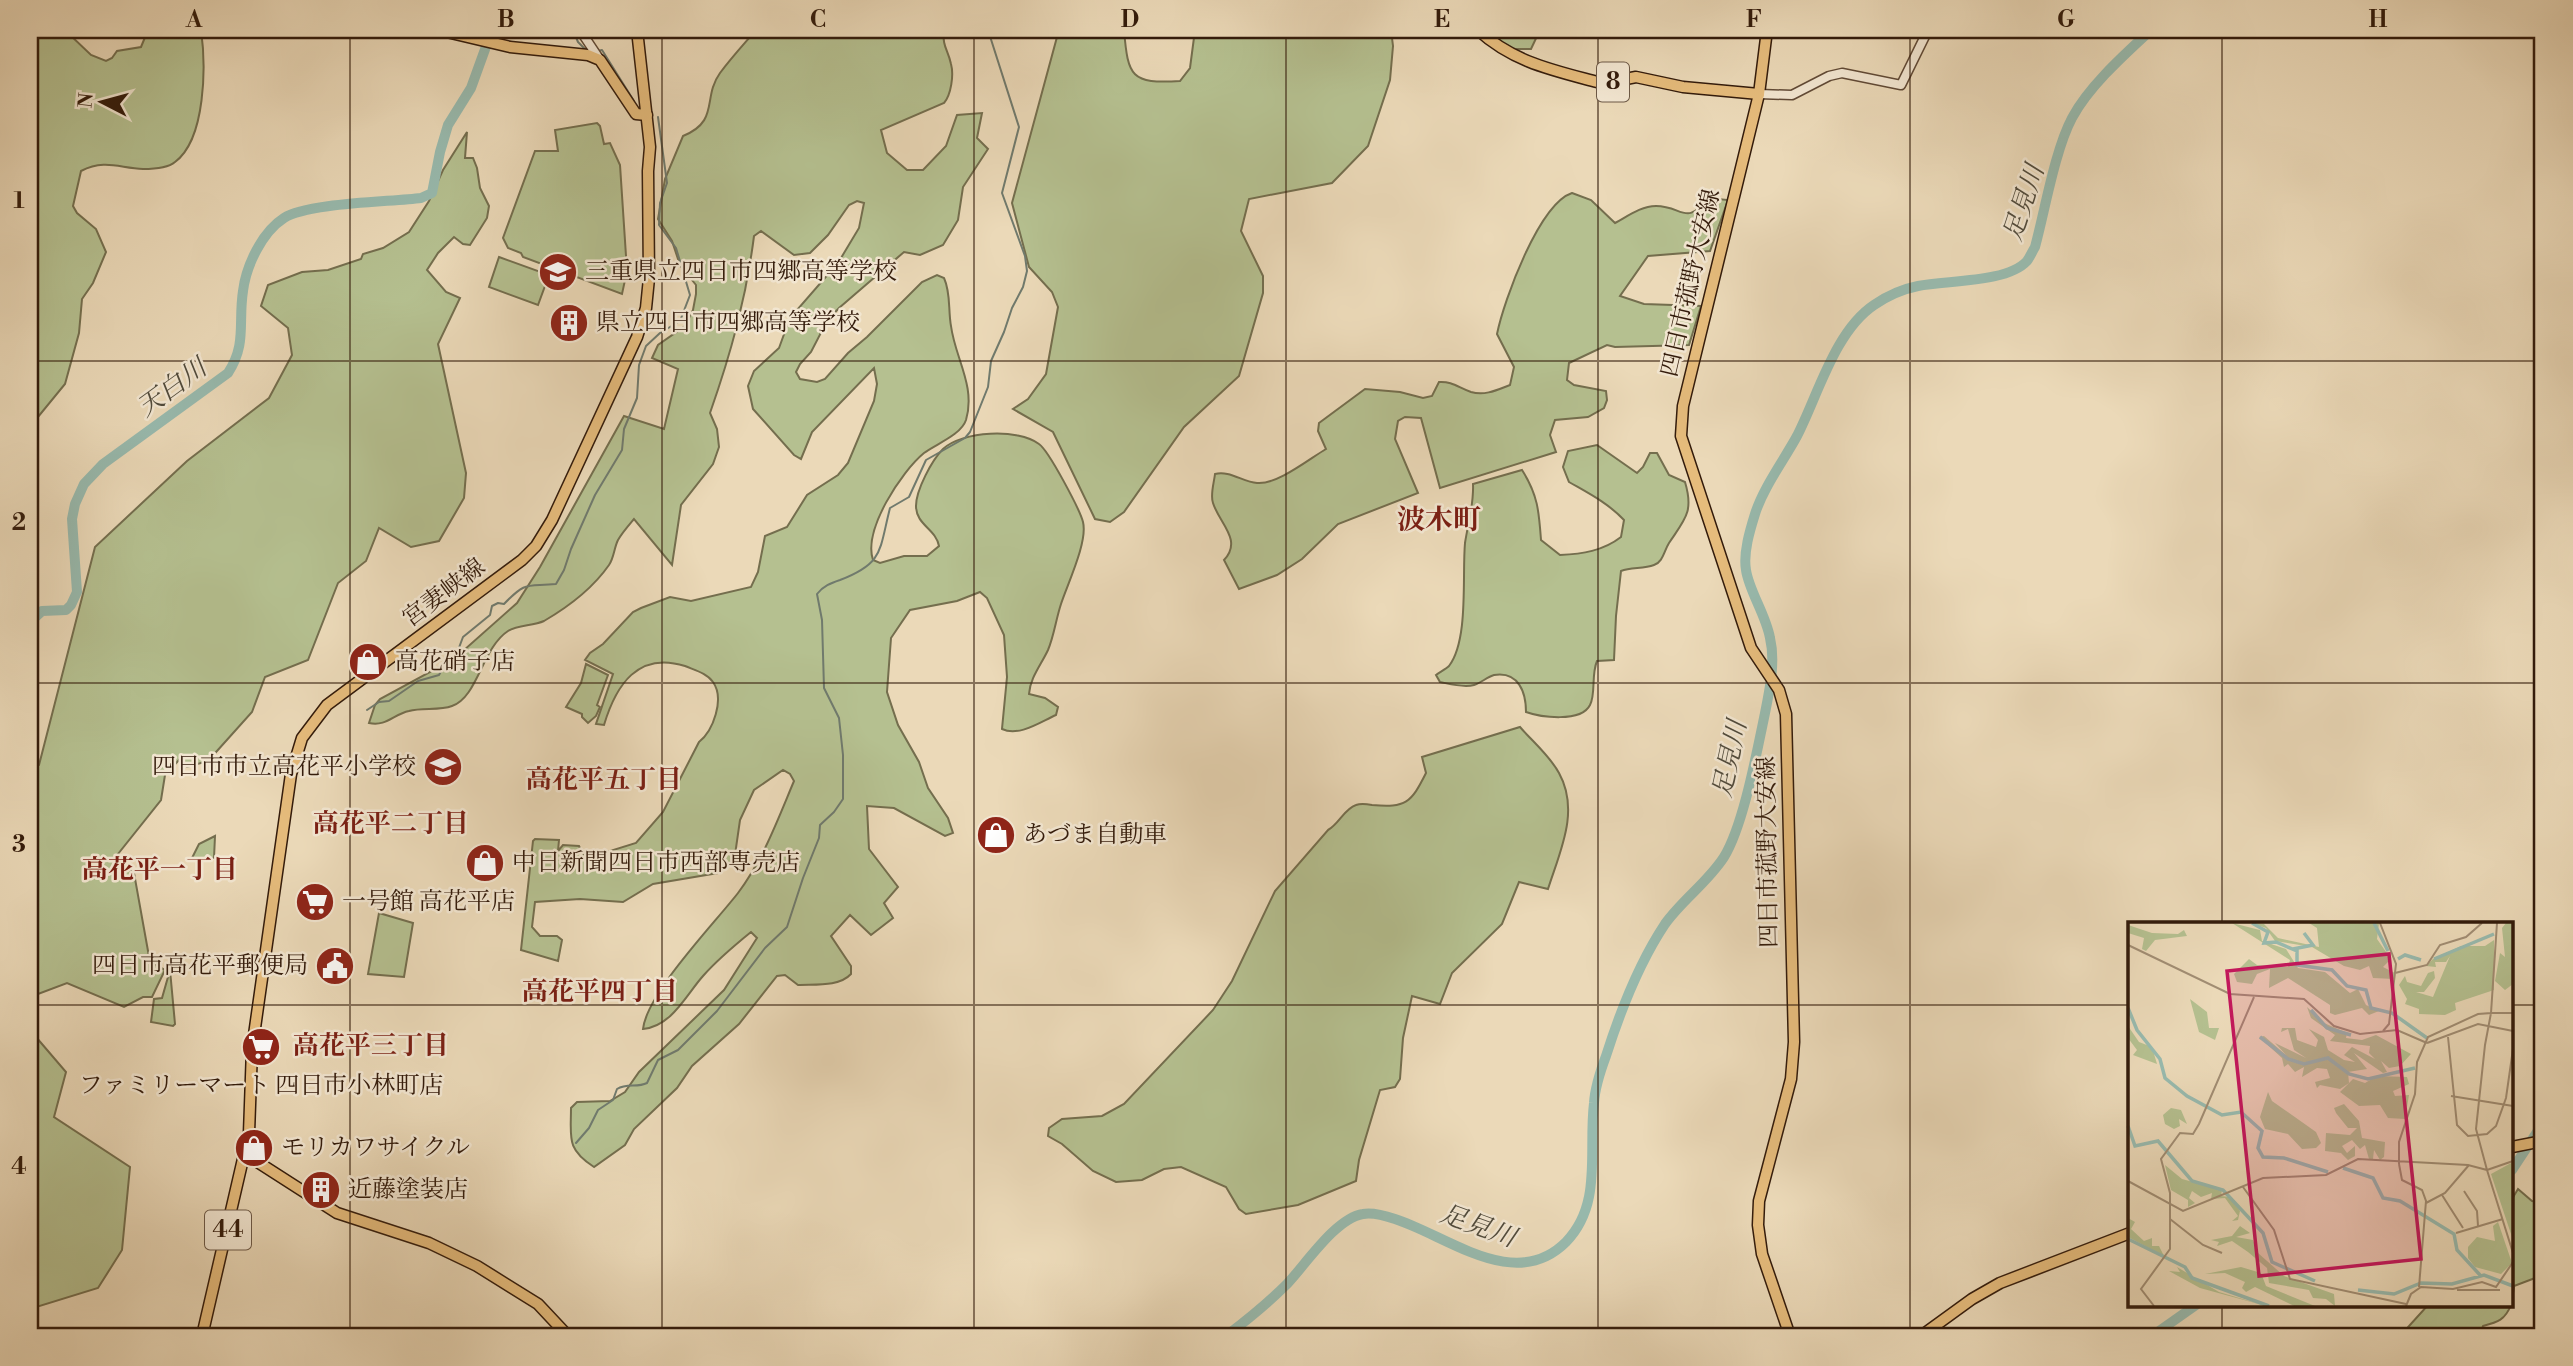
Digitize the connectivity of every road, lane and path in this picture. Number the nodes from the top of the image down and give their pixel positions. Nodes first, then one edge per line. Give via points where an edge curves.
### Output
1 (438, 30) edge
2 (580, 30) edge
3 (637, 30) edge
4 (1478, 30) edge
5 (1767, 30) edge
6 (1928, 30) edge
7 (600, 60) junction
8 (1759, 94) junction
9 (647, 115) junction
10 (2541, 1141) edge
11 (2517, 1146) edge
12 (244, 1157) junction
13 (2128, 1234) edge
14 (202, 1336) edge
15 (568, 1336) edge
16 (1790, 1336) edge
17 (1921, 1336) edge

1 - 7 main road via 493,44
2 - 7 street
3 - 9 main road, 宮妻峡線 / 44
4 - 8 main road, 8 via 1515,57 1597,82 1636,77
5 - 8 main road, 四日市菰野大安線
6 - 8 street via 1901,85 1842,74 1792,95
7 - 9 main road via 636,114
8 - 16 main road, 四日市菰野大安線 via 1681,421 1684,449 1751,648 1783,699 1786,722 1794,1042 1789,1091 1759,1201 1758,1226 1762,1254
9 - 12 main road, 宮妻峡線 / 44 via 646,308 628,358 552,520 522,560 327,705 297,748 252,1049 251,1115
10 - 11 main road
12 - 14 main road, 宮妻峡線 / 44
12 - 15 main road via 337,1213 429,1243 477,1266 538,1304
13 - 17 main road via 2000,1283

